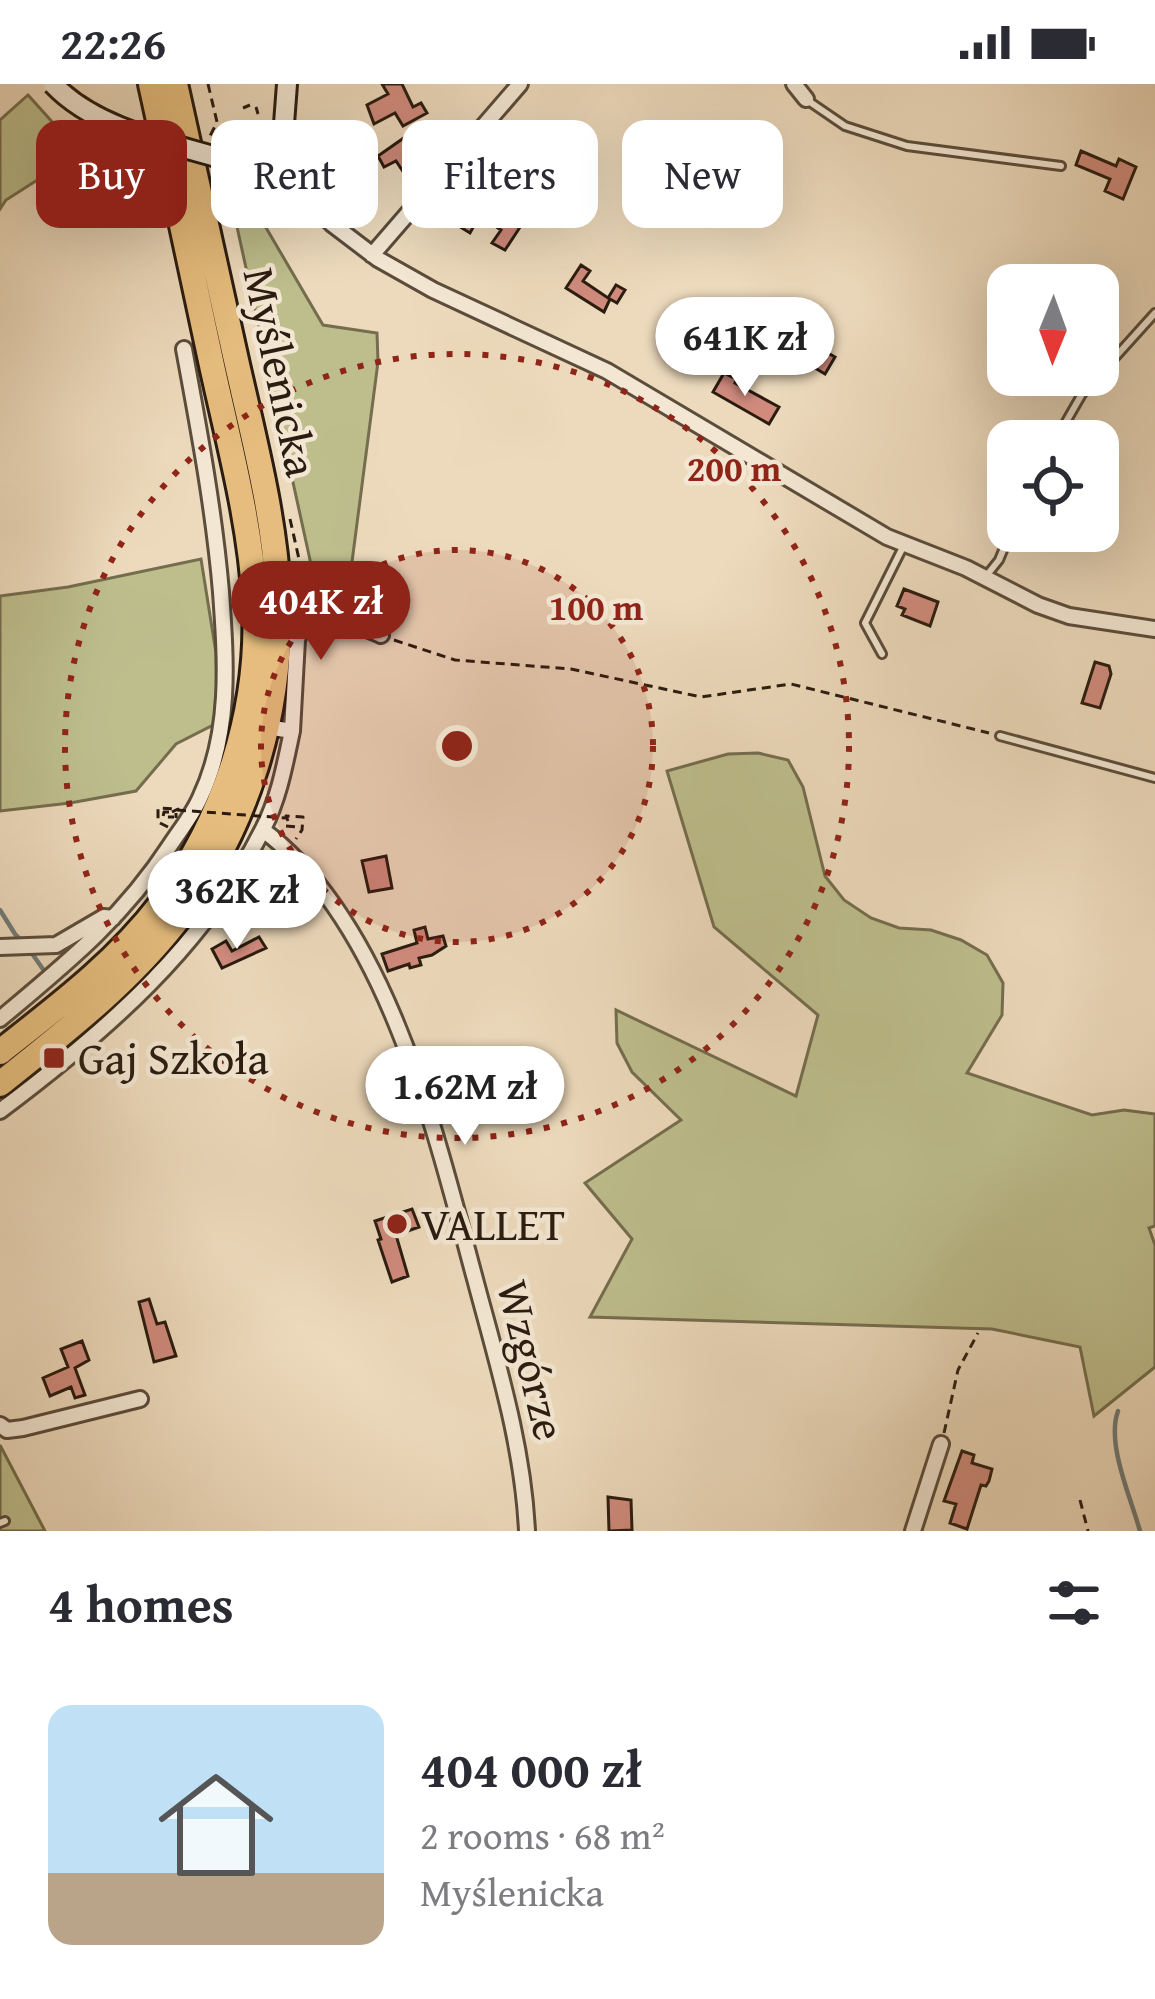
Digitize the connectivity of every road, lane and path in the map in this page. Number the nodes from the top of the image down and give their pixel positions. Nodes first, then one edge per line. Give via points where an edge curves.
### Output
1 (52, 84) edge
2 (151, 84) edge
3 (175, 84) edge
4 (208, 84) edge
5 (287, 84) edge
6 (520, 84) edge
7 (794, 84) edge
8 (806, 99) joint
9 (243, 108) dead end
10 (255, 109) dead end
11 (224, 117) dead end
12 (488, 118) junction
13 (220, 120) edge
14 (284, 120) edge
15 (490, 120) edge
16 (208, 140) dead end
17 (211, 155) edge
18 (1061, 166) dead end
19 (337, 228) edge
20 (372, 256) junction
21 (1155, 313) edge
22 (184, 349) dead end
23 (1067, 420) edge
24 (286, 502) dead end
25 (904, 544) junction
26 (1002, 552) edge
27 (985, 578) junction
28 (306, 624) junction
29 (1155, 629) edge
30 (381, 635) joint
31 (882, 654) dead end
32 (280, 729) junction
33 (1000, 736) joint
34 (1155, 778) edge
35 (167, 817) dead end
36 (177, 818) junction
37 (263, 830) junction
38 (288, 850) junction
39 (220, 878) junction
40 (114, 919) junction
41 (0, 947) edge
42 (0, 1019) edge
43 (0, 1052) edge
44 (0, 1084) edge
45 (0, 1111) edge
46 (978, 1333) dead end
47 (140, 1399) dead end
48 (0, 1426) edge
49 (941, 1444) joint
50 (1080, 1500) dead end
51 (527, 1531) edge
52 (913, 1531) edge
53 (1088, 1531) edge

1 - 17 street, bridge via 96,117
2 - 43 highway, Myślenicka via 249,548 251,688 220,800 171,890 114,957
3 - 32 highway, Myślenicka via 271,524
4 - 16 path via 217,122
5 - 14 street
6 - 12 street
7 - 8 street
8 - 18 lane via 845,126 907,146
9 - 10 path
11 - 13 path
12 - 15 lane
12 - 20 street
19 - 20 street
20 - 25 street via 607,370
21 - 23 lane
22 - 36 street via 209,480 226,695 200,800
24 - 28 path
25 - 27 street
25 - 31 lane via 865,623
26 - 27 lane
27 - 29 street via 1069,616
28 - 30 street via 343,619
28 - 32 street
30 - 33 path via 455,660 571,669 701,697 791,684
32 - 37 street via 280,784
32 - 39 highway, Myślenicka via 241,809
33 - 34 lane
35 - 36 path
36 - 38 path, bridge via 299,823
36 - 40 street via 151,875
37 - 38 street, Wzgórze
37 - 39 street
38 - 51 street, Wzgórze via 365,953 427,1108 506,1395
39 - 44 highway, Myślenicka via 97,1004
39 - 45 street via 198,931 138,998
40 - 41 street via 56,945
40 - 42 street
46 - 49 path via 958,1370
47 - 48 street via 23,1428
49 - 52 street
50 - 53 path

